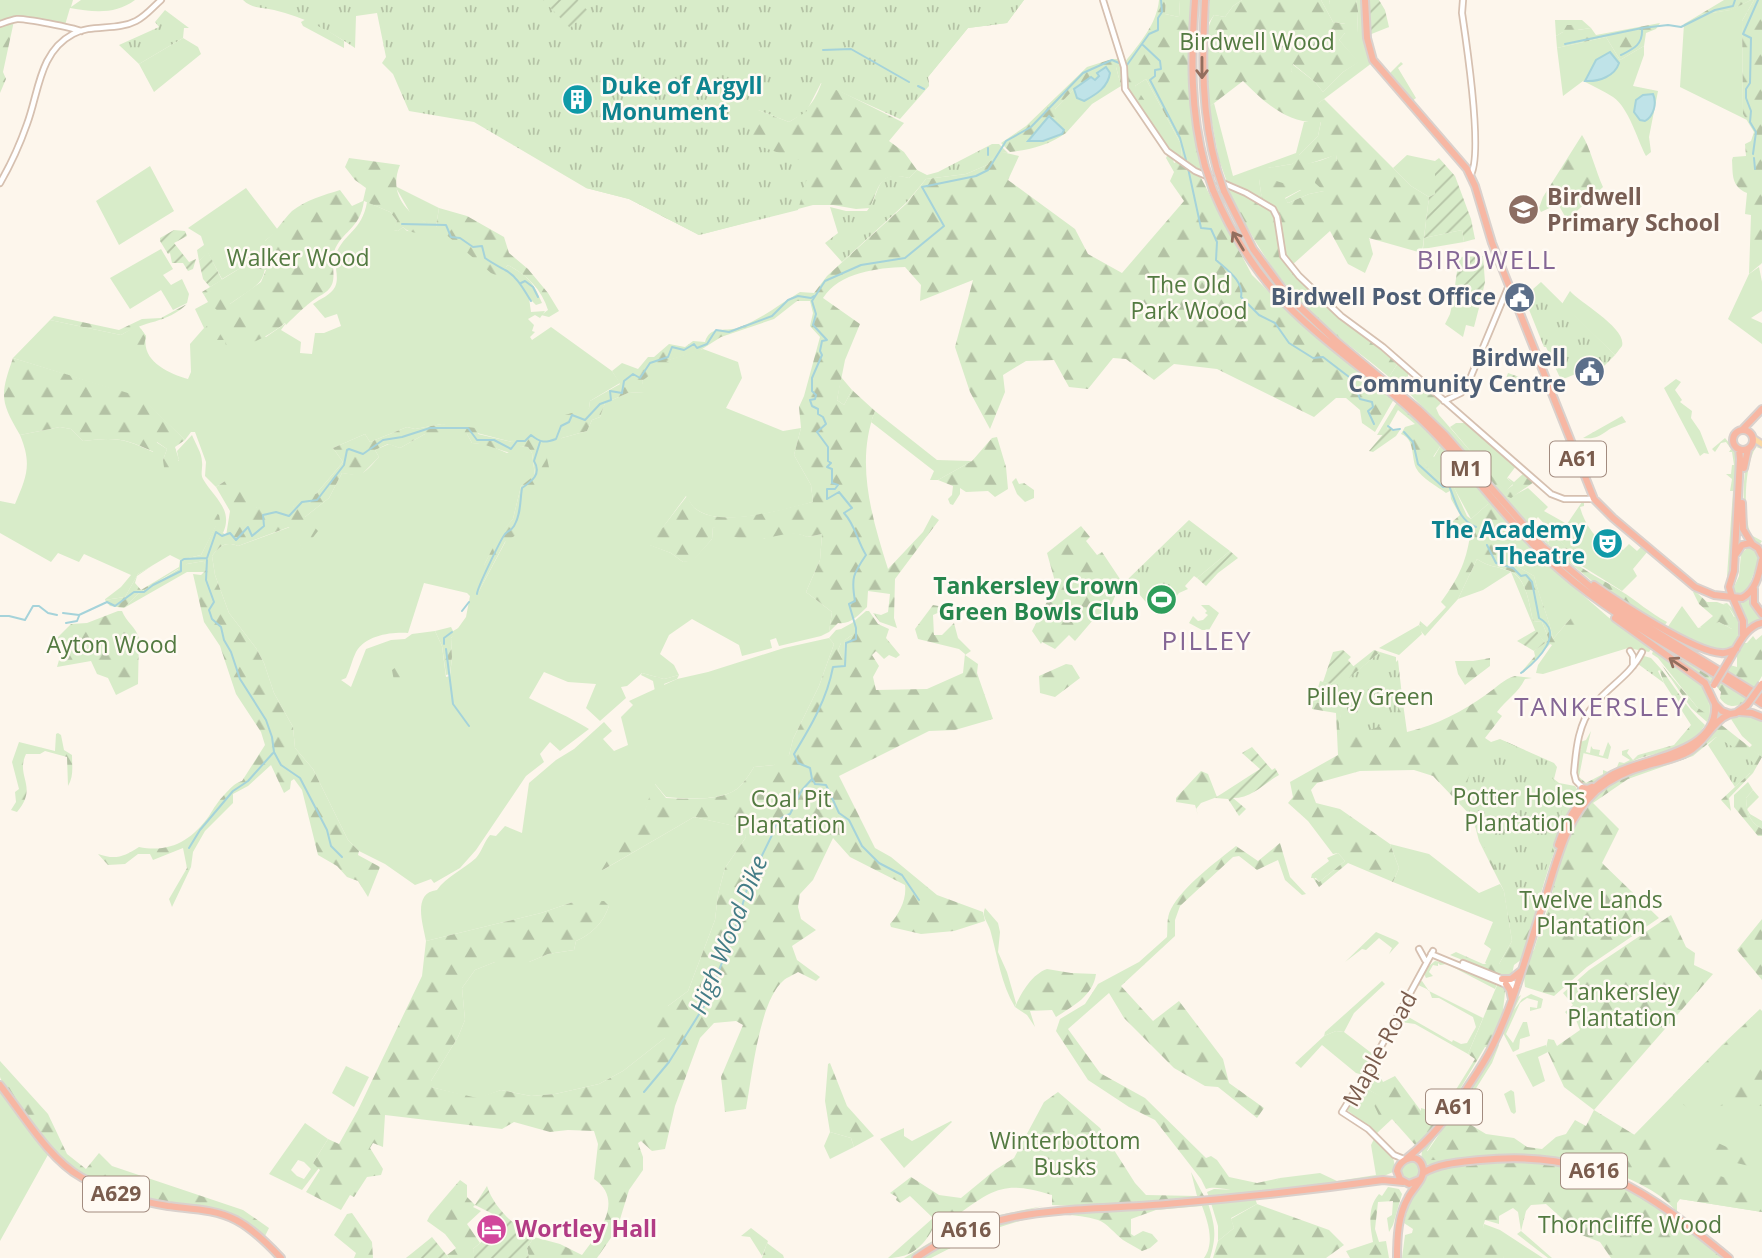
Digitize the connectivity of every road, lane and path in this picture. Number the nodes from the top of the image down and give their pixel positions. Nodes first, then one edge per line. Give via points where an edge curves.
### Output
1 (161, 0) edge
2 (1103, 0) edge
3 (1195, 0) edge
4 (1205, 0) edge
5 (1366, 0) edge
6 (1463, 0) edge
7 (0, 23) edge
8 (81, 31) junction
9 (1470, 176) junction
10 (0, 183) edge
11 (1508, 285) junction
12 (1444, 401) junction
13 (1762, 409) edge
14 (1762, 416) edge
15 (1742, 430) junction
16 (1754, 442) edge
17 (1738, 449) junction
18 (1594, 499) junction
19 (1753, 544) junction
20 (1762, 546) edge
21 (1735, 556) junction
22 (1762, 558) edge
23 (1572, 572) junction
24 (1760, 573) edge
25 (1730, 587) junction
26 (1754, 587) junction
27 (1584, 590) junction
28 (1713, 595) junction
29 (1733, 597) junction
30 (1762, 614) edge
31 (1742, 619) junction
32 (1762, 623) edge
33 (1742, 639) junction
34 (1736, 649) junction
35 (1630, 651) dead end
36 (1642, 652) dead end
37 (1633, 667) junction
38 (1762, 684) edge
39 (1712, 696) junction
40 (1762, 697) edge
41 (1715, 704) junction
42 (1762, 704) edge
43 (1740, 712) junction
44 (1730, 714) junction
45 (1762, 718) edge
46 (1714, 722) junction
47 (1607, 780) junction
48 (1582, 788) junction
49 (1589, 796) junction
50 (1574, 811) junction
51 (1553, 869) junction
52 (1419, 949) dead end
53 (1432, 953) junction
54 (1442, 958) junction
55 (1427, 963) junction
56 (1522, 970) junction
57 (1504, 982) junction
58 (1517, 987) junction
59 (1512, 1000) junction
60 (0, 1085) edge
61 (1421, 1147) junction
62 (1394, 1154) junction
63 (1406, 1159) junction
64 (1421, 1166) junction
65 (1397, 1169) junction
66 (1383, 1180) junction
67 (1419, 1180) junction
68 (1404, 1183) junction
69 (1408, 1197) junction
70 (281, 1258) edge
71 (916, 1258) edge
72 (1397, 1258) edge
73 (1730, 1258) edge

1 - 8 street via 132,23
2 - 12 street via 1125,86 1167,150 1195,171 1273,209 1286,262 1341,316
27 -> 3 highway, M1, bridge via 1523,535 1414,413 1278,296 1238,242 1213,190 1193,108
4 -> 23 highway, M1, bridge via 1203,97 1209,136 1224,191 1253,249 1287,295 1445,435 1522,525
5 - 9 highway, A61 via 1373,60
6 - 9 street via 1475,130
7 - 8 street via 21,19
8 - 10 street via 68,37 47,60 28,121
9 - 11 highway, A61
11 - 12 street via 1469,381 1461,393
11 - 18 highway, A61
12 - 18 street via 1552,495
13 - 15 highway
14 - 16 highway
15 - 16 highway
15 - 17 highway via 1733,439
16 - 17 highway
16 - 19 highway via 1744,461 1741,519
17 - 21 highway
18 - 28 highway, A61 via 1668,565
19 - 20 main road
19 - 21 highway via 1742,545
19 - 22 highway
21 - 25 highway
22 - 24 highway
23 - 34 highway via 1690,642 1720,653
23 - 40 highway, M1 via 1627,614
24 - 26 highway
25 - 28 highway
25 - 29 highway
26 - 29 highway via 1745,598
26 - 30 highway via 1754,600
39 -> 27 highway via 1703,681 1648,644
27 - 42 highway, M1
28 - 29 highway, A61
28 - 31 highway via 1728,602
29 - 31 highway
31 - 33 highway
32 - 33 highway
33 - 34 highway
34 - 39 highway, bridge
35 - 37 street
36 - 37 street
37 - 48 street via 1594,704 1584,721 1574,771
38 - 43 highway, bridge
39 - 41 highway
41 - 44 highway
41 - 46 highway, A61
43 - 44 highway, A61
43 - 45 highway
44 - 46 highway, A61
46 - 47 highway, A61 via 1696,747 1683,755
47 - 48 highway
47 - 49 highway, A61
48 - 49 street
48 - 50 highway
49 - 50 highway, A61
49 - 51 highway, A61 via 1571,824
50 - 51 highway, A61 via 1560,837
51 - 56 highway, A61
52 - 55 street
53 - 54 street
53 - 55 street, Maple Road
53 - 57 street
54 - 55 street
54 - 57 street
55 - 62 street, Maple Road via 1342,1112
56 - 57 highway
56 - 58 highway, A61
57 - 58 street
57 - 59 highway
58 - 59 highway, A61
59 - 61 highway, A61 via 1483,1062 1444,1123
60 - 70 highway, A629 via 68,1169 121,1195 235,1220
61 - 63 highway, A61
61 - 64 highway, A61
62 - 63 street, Maple Road
62 - 65 street, Maple Road
63 - 64 highway
63 - 65 highway
64 - 67 highway
64 - 73 highway, A616 via 1522,1158 1589,1169 1650,1196
65 - 66 highway, A616
65 - 68 highway
66 - 68 highway, A616
66 - 71 highway, A616 via 1215,1200 1020,1214 972,1227
67 - 68 highway
67 - 69 highway
68 - 69 highway
69 - 72 highway

